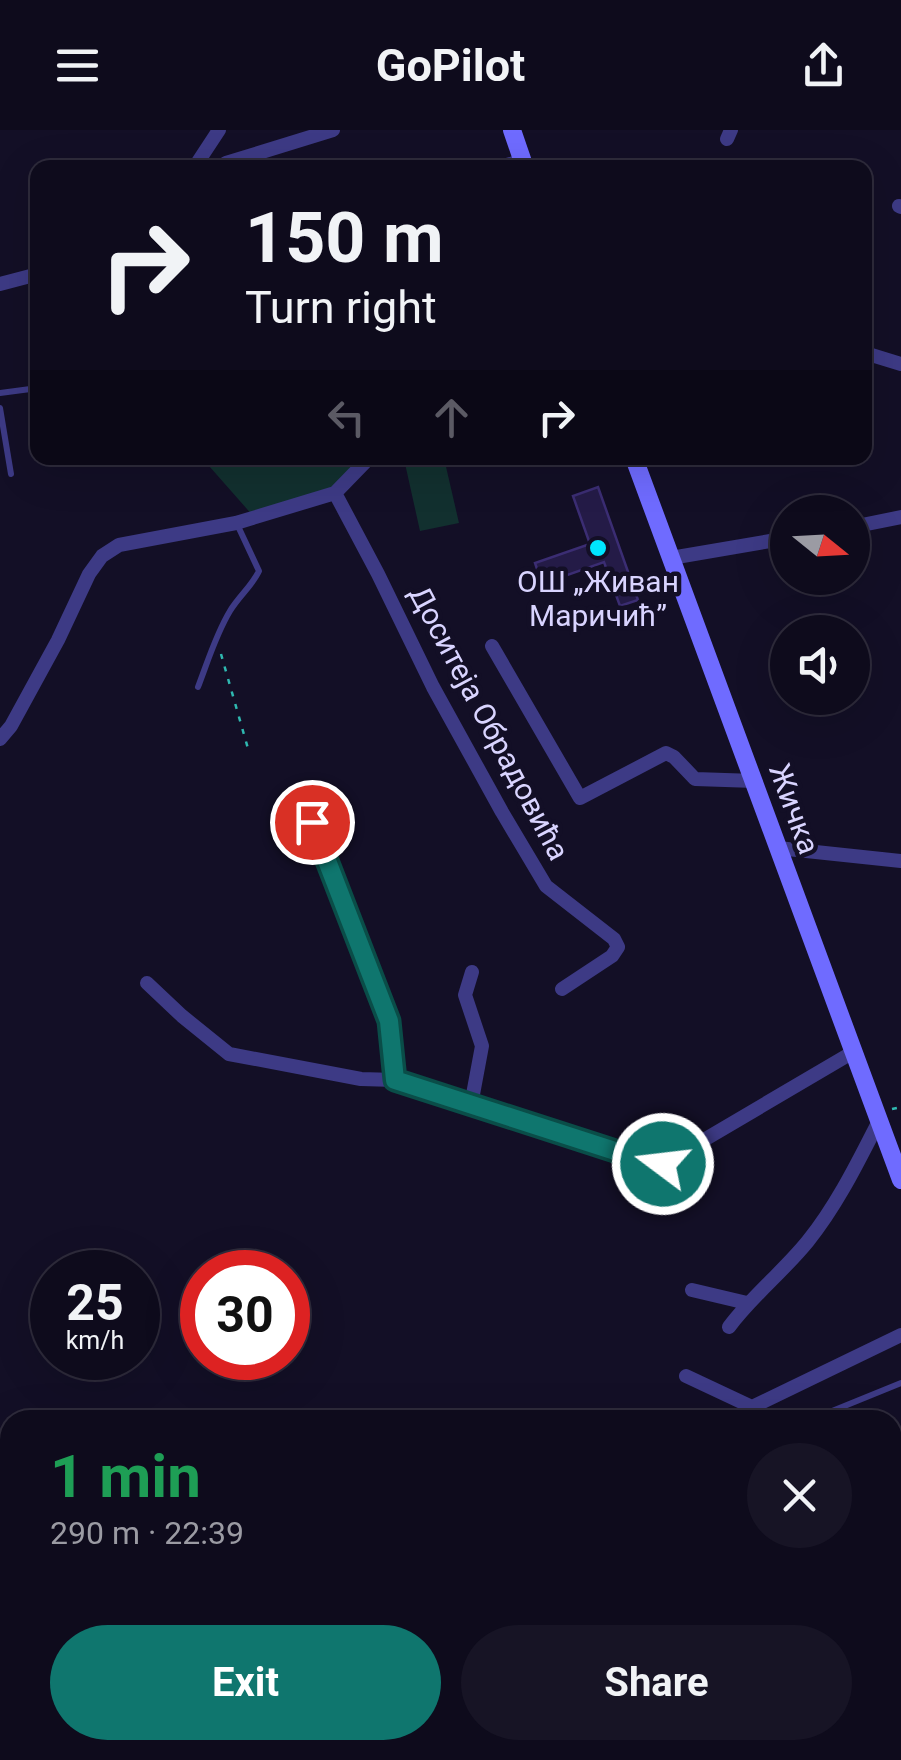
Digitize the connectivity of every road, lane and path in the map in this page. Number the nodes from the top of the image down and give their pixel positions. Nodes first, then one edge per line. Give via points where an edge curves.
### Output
1 (219, 130) edge
2 (333, 130) edge
3 (512, 130) edge
4 (199, 160) edge
5 (236, 160) edge
6 (522, 160) edge
7 (30, 276) edge
8 (0, 284) edge
9 (872, 355) edge
10 (901, 364) edge
11 (30, 389) edge
12 (0, 393) edge
13 (0, 408) edge
14 (363, 465) edge
15 (637, 465) edge
16 (11, 474) dead end
17 (335, 493) junction
18 (901, 517) edge
19 (236, 522) junction
20 (870, 524) edge
21 (901, 525) edge
22 (870, 526) edge
23 (770, 541) edge
24 (671, 558) junction
25 (216, 638) junction
26 (492, 646) dead end
27 (198, 686) dead end
28 (0, 739) edge
29 (249, 752) dead end
30 (755, 782) junction
31 (312, 822) dead end
32 (778, 848) junction
33 (901, 861) edge
34 (472, 972) dead end
35 (147, 983) dead end
36 (562, 989) dead end
37 (855, 1051) junction
38 (395, 1080) junction
39 (471, 1105) junction
40 (880, 1121) junction
41 (901, 1180) edge
42 (692, 1290) dead end
43 (747, 1303) junction
44 (730, 1327) dead end
45 (901, 1335) edge
46 (686, 1376) dead end
47 (901, 1383) edge
48 (743, 1410) edge
49 (758, 1410) edge
50 (835, 1410) edge

1 - 4 street
2 - 5 street
3 - 6 main road
7 - 8 street
9 - 10 street
11 - 12 lane
13 - 16 lane
14 - 17 street
15 - 24 main road, Жичка
17 - 19 street
17 - 36 street, Доситеја Обрадовића via 433,687 546,886 618,947
18 - 20 street
19 - 25 lane via 259,570
19 - 28 street via 118,544 102,556
21 - 22 street
23 - 24 street
24 - 30 main road, Жичка
25 - 27 lane
25 - 29 path
26 - 30 street via 580,798 666,753 695,779
30 - 32 main road, Жичка
31 - 38 street via 389,1021
32 - 33 street
32 - 37 main road, Жичка
34 - 39 street via 465,995 482,1046
35 - 38 street via 230,1054
37 - 39 street via 663,1164
37 - 40 main road, Жичка
38 - 39 street
40 - 41 main road, Жичка
40 - 43 street via 810,1238
42 - 43 street
43 - 44 street
45 - 49 street
46 - 48 street
47 - 50 lane

